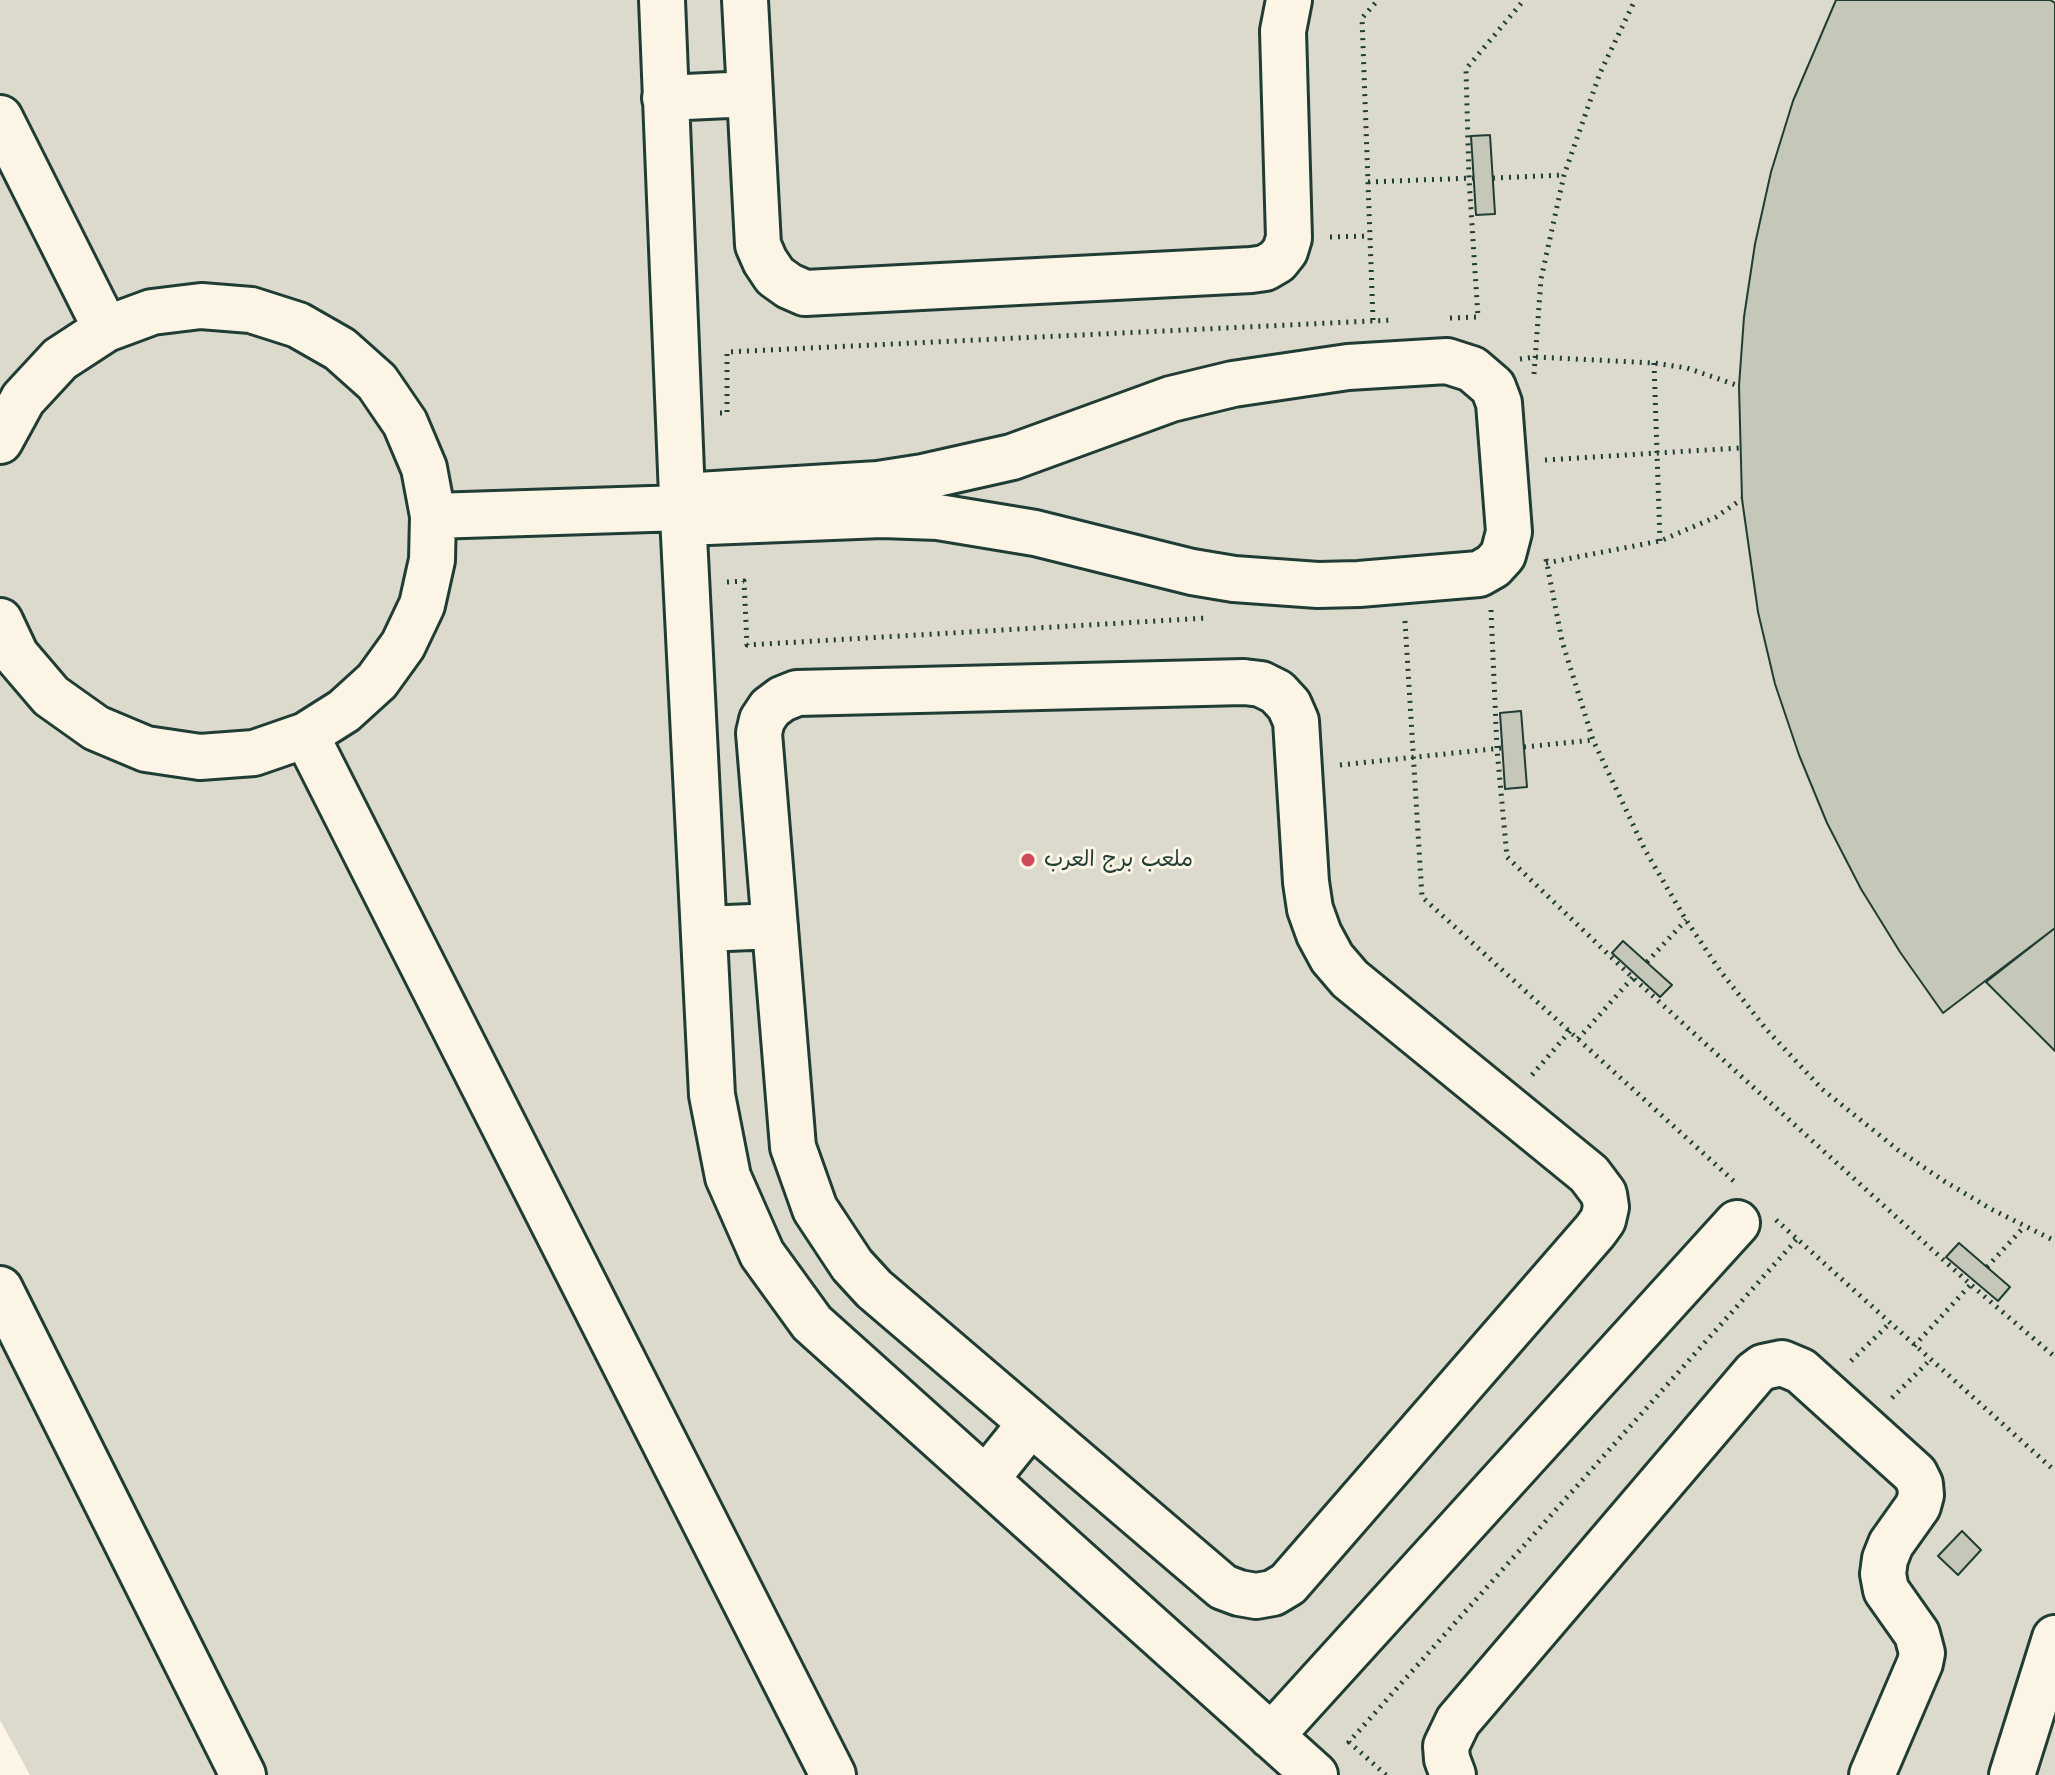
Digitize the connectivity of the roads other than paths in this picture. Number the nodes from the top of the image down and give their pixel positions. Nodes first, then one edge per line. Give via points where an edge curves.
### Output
1 (662, 0) edge
2 (745, 0) edge
3 (1289, 0) edge
4 (750, 94) junction
5 (665, 98) junction
6 (0, 118) edge
7 (106, 329) junction
8 (0, 441) edge
9 (682, 509) junction
10 (433, 516) junction
11 (0, 621) edge
12 (306, 735) junction
13 (775, 926) junction
14 (704, 929) junction
15 (1750, 1209) road end
16 (0, 1289) edge
17 (1031, 1423) junction
18 (986, 1479) junction
19 (2055, 1638) edge
20 (1271, 1736) junction
21 (243, 1775) edge
22 (833, 1775) edge
23 (1315, 1775) edge
24 (1453, 1775) edge
25 (1872, 1775) edge
26 (2012, 1775) edge

1 - 5 lane
2 - 4 lane
3 - 4 lane via 1283,31 1289,238 1277,261 1265,268 805,293 775,276 758,245
4 - 5 lane
5 - 9 lane
6 - 7 lane
7 - 8 lane via 60,359 23,399
7 - 10 lane via 152,312 201,306 251,310 298,325 340,349 377,382 405,423 424,468
9 - 9 lane via 923,477 1012,457 1171,399 1233,384 1434,361 1472,369 1493,387 1499,403 1509,532 1492,585 1479,574 1291,584 1192,572 1035,533 938,517
9 - 10 lane
9 - 14 lane
10 - 12 lane via 432,560 422,605 403,645 377,681
11 - 12 lane via 16,655 51,696 96,728 146,749 200,757 254,753
12 - 22 lane
13 - 14 lane
13 - 17 lane via 793,1147 815,1209 874,1289
13 - 17 lane via 759,733 770,708 782,699 797,693 1261,684 1277,692 1296,721 1310,909 1332,958 1350,979 1589,1174 1604,1194 1603,1220 1288,1584 1273,1593 1256,1596 1223,1587
14 - 18 lane via 712,1095 728,1177 762,1254 812,1323
15 - 20 lane
16 - 21 lane
17 - 18 lane
18 - 20 lane
19 - 26 lane
20 - 23 lane
24 - 25 lane via 1446,1746 1458,1721 1755,1373 1782,1363 1801,1371 1920,1484 1918,1506 1891,1544 1883,1574 1886,1590 1917,1634 1922,1653

